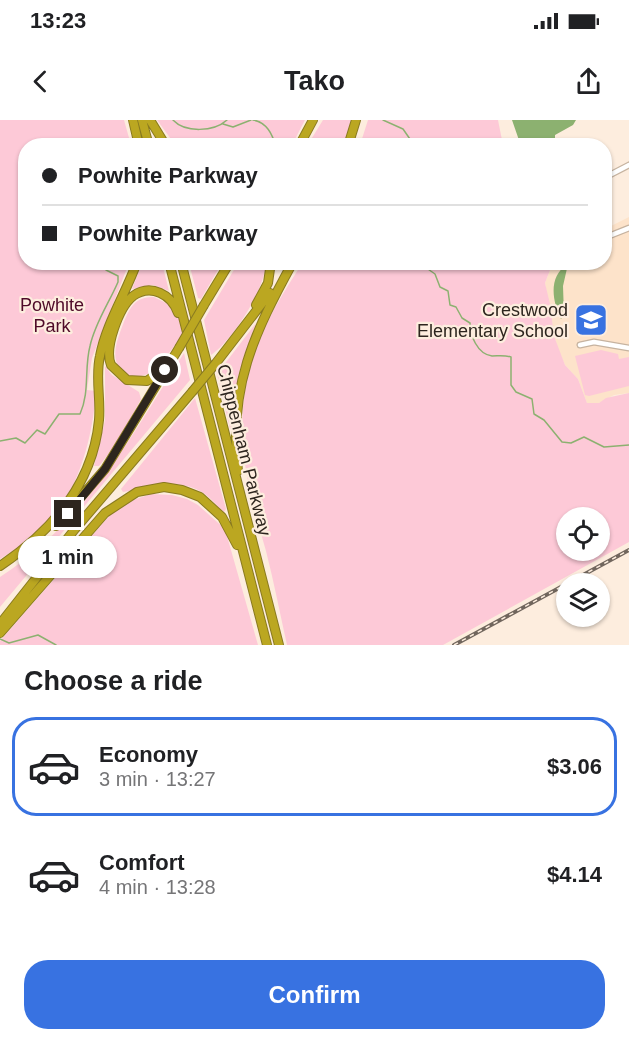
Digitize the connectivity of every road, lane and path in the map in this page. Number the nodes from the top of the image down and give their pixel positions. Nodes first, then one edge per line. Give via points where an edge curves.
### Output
1 (150, 120) edge
2 (313, 120) edge
3 (356, 120) edge
4 (136, 121) edge
5 (138, 138) edge
6 (145, 138) edge
7 (161, 138) edge
8 (303, 138) edge
9 (350, 138) edge
10 (629, 165) edge
11 (612, 174) edge
12 (629, 228) edge
13 (612, 236) edge
14 (134, 270) edge
15 (171, 270) edge
16 (183, 270) edge
17 (224, 270) edge
18 (270, 270) edge
19 (286, 270) edge
20 (288, 270) edge
21 (580, 345) dead end
22 (629, 348) edge
23 (178, 349) junction
24 (215, 361) junction
25 (196, 369) junction
26 (0, 566) edge
27 (0, 571) edge
28 (267, 599) junction
29 (16, 602) junction
30 (255, 602) junction
31 (0, 617) edge
32 (0, 624) edge
33 (0, 633) edge
34 (267, 645) edge
35 (279, 645) edge

1 - 7 highway
2 - 8 highway
3 - 9 highway
4 - 5 highway
4 - 6 highway
10 - 11 street
12 - 13 street
14 - 26 highway via 101,351 99,422 86,472 51,525
15 - 25 highway, Chippenham Parkway
16 - 28 highway, Chippenham Parkway
17 - 23 highway, bridge
18 - 24 highway via 258,302
19 - 24 highway
20 - 28 highway via 250,351 237,417 238,472
21 - 22 street via 594,342
23 - 25 highway via 157,376 143,382 118,375 107,353 128,301 141,292 155,291 175,305
23 - 27 highway via 92,487 42,539
24 - 29 highway, bridge
25 - 30 highway, Chippenham Parkway
28 - 35 highway, Chippenham Parkway
29 - 31 highway
29 - 32 highway
30 - 33 highway via 236,543 218,512 191,493 154,488 131,494 108,510
30 - 34 highway, Chippenham Parkway

